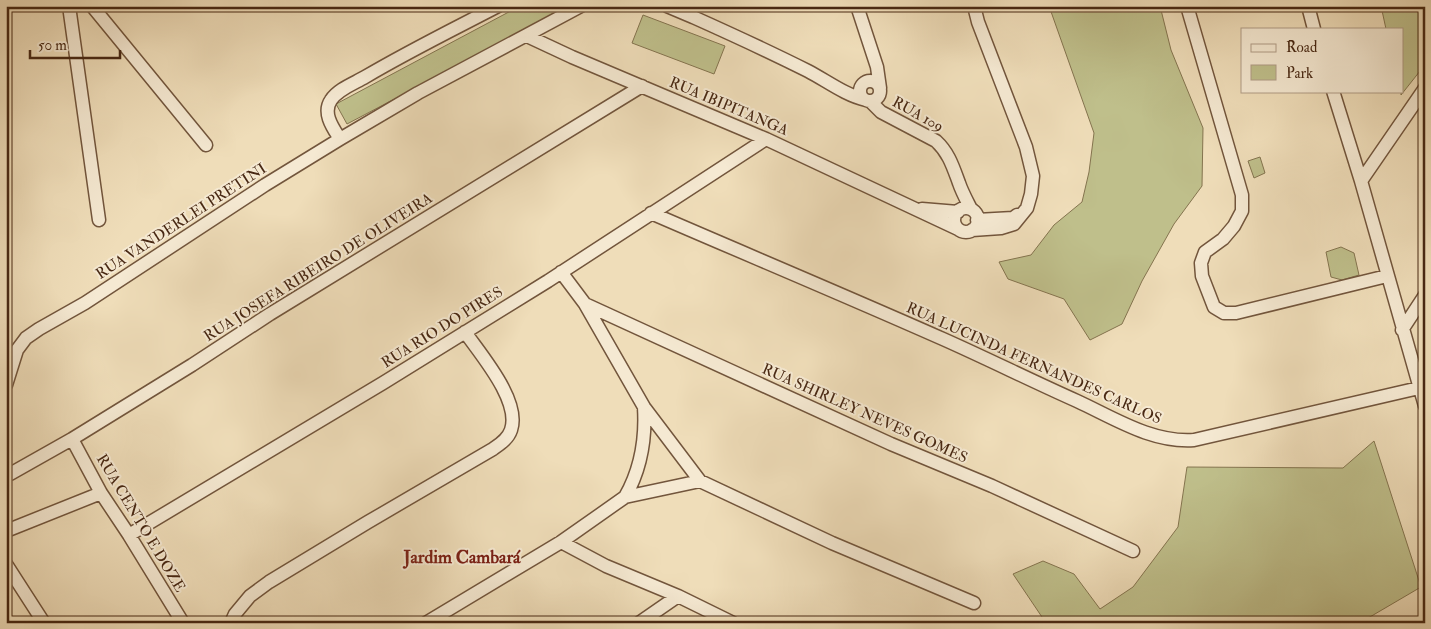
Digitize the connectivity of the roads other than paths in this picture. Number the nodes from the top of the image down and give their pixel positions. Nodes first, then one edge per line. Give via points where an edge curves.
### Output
1 (69, 6) edge
2 (92, 6) edge
3 (498, 6) edge
4 (582, 6) edge
5 (667, 6) edge
6 (857, 6) edge
7 (974, 6) edge
8 (1187, 6) edge
9 (1308, 6) edge
10 (690, 12) edge
11 (1314, 28) edge
12 (527, 36) junction
13 (872, 54) junction
14 (832, 83) junction
15 (863, 85) junction
16 (642, 86) junction
17 (1425, 88) edge
18 (1333, 92) edge
19 (874, 96) junction
20 (340, 139) junction
21 (766, 139) junction
22 (206, 145) dead end
23 (1361, 181) junction
24 (917, 209) junction
25 (650, 214) junction
26 (968, 216) junction
27 (99, 220) dead end
28 (561, 272) junction
29 (1387, 276) junction
30 (1425, 295) edge
31 (585, 304) junction
32 (1402, 330) junction
33 (465, 332) junction
34 (6, 386) edge
35 (1419, 388) junction
36 (1425, 406) edge
37 (644, 407) junction
38 (72, 439) junction
39 (10, 474) dead end
40 (700, 481) junction
41 (101, 493) junction
42 (625, 497) junction
43 (6, 531) edge
44 (130, 535) junction
45 (561, 542) junction
46 (1133, 551) dead end
47 (6, 564) edge
48 (678, 596) junction
49 (974, 603) dead end
50 (44, 623) edge
51 (183, 623) edge
52 (231, 623) edge
53 (426, 623) edge
54 (639, 623) edge
55 (732, 623) edge

1 - 27 street
2 - 22 street
3 - 20 street via 380,68 331,100 328,108 331,124
4 - 12 street, RUA VANDERLEI PRETINI
5 - 10 street
6 - 13 street
7 - 26 street, RUA IBIPITANGA via 1026,147 1033,176 1027,208 1014,224 1001,228
8 - 29 street via 1242,195 1242,211 1234,226 1205,252 1201,263 1202,276 1214,307 1224,313 1236,313
9 - 11 street
10 - 14 street, RUA 109
12 - 16 street, RUA IBIPITANGA
12 - 20 street, RUA VANDERLEI PRETINI via 418,93
13 - 15 street via 870,72
13 - 19 street via 877,67
14 - 15 street
14 - 19 street, RUA 109 via 844,92
15 - 19 street via 860,92
15 - 19 street via 874,81
16 - 21 street, RUA IBIPITANGA
16 - 38 street, RUA JOSEFA RIBEIRO DE OLIVEIRA
17 - 23 street
18 - 23 street
19 - 26 street, RUA 109 via 881,112 936,140 943,147 952,161
20 - 34 street, RUA VANDERLEI PRETINI via 26,338 17,350
21 - 24 street, RUA IBIPITANGA
21 - 25 street, RUA RIO DO PIRES
23 - 29 street
24 - 26 street, RUA IBIPITANGA
24 - 26 street, RUA IBIPITANGA via 958,229 954,218
25 - 28 street, RUA RIO DO PIRES
25 - 35 street, RUA LUCINDA FERNANDES CARLOS via 943,339 1165,439 1194,440
28 - 31 street
28 - 33 street, RUA RIO DO PIRES
29 - 32 street
30 - 32 street
31 - 37 street
31 - 46 street, RUA SHIRLEY NEVES GOMES
32 - 35 street
33 - 44 street, RUA RIO DO PIRES
33 - 52 street via 512,406 511,431 504,441 268,582 250,596
35 - 36 street
37 - 40 street
37 - 42 street via 642,448 634,482
38 - 39 street, RUA JOSEFA RIBEIRO DE OLIVEIRA
38 - 41 street, RUA CENTO E DOZE
40 - 42 street
40 - 49 street via 832,543
41 - 43 street
41 - 44 street, RUA CENTO E DOZE
42 - 45 street
44 - 51 street, RUA CENTO E DOZE
45 - 48 street via 606,566
45 - 53 street
47 - 50 street
48 - 54 street
48 - 55 street

